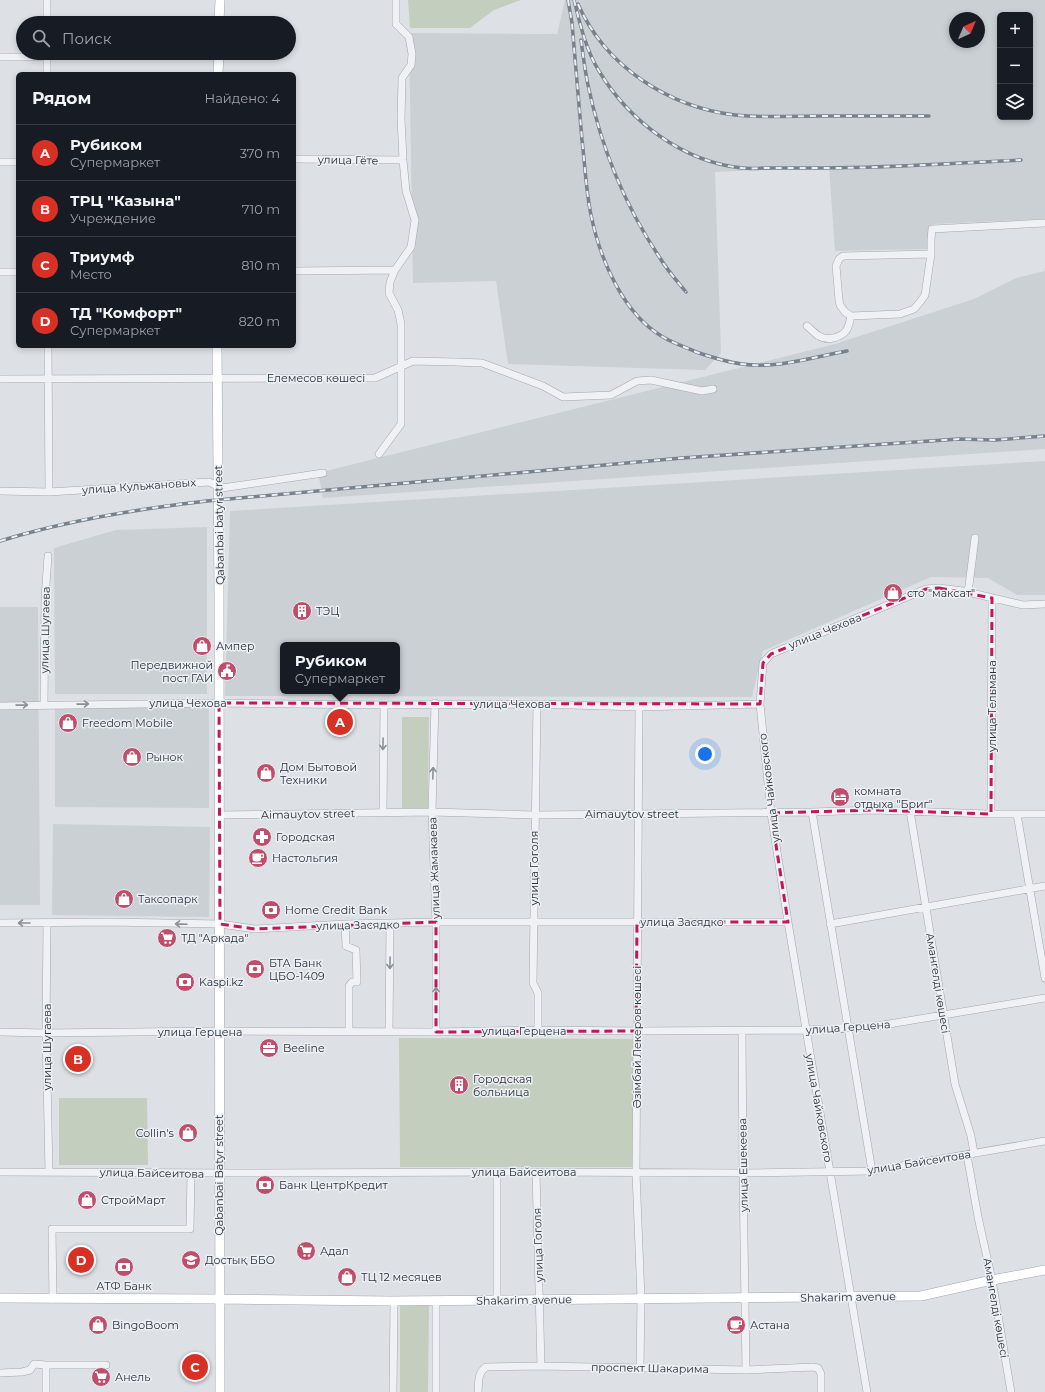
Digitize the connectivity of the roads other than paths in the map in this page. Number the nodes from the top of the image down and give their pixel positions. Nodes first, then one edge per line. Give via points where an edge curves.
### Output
1 (47, 0) edge
2 (220, 0) edge
3 (396, 0) edge
4 (47, 16) edge
5 (219, 16) edge
6 (16, 56) edge
7 (0, 57) edge
8 (47, 60) edge
9 (219, 60) edge
10 (47, 72) edge
11 (218, 72) edge
12 (296, 159) edge
13 (403, 160) junction
14 (0, 162) edge
15 (16, 162) edge
16 (1045, 223) edge
17 (931, 254) junction
18 (395, 270) junction
19 (296, 271) edge
20 (0, 272) edge
21 (16, 272) edge
22 (851, 316) junction
23 (807, 326) dead end
24 (48, 348) edge
25 (217, 348) edge
26 (401, 366) junction
27 (0, 379) edge
28 (48, 379) junction
29 (217, 379) junction
30 (713, 389) dead end
31 (379, 454) dead end
32 (323, 473) dead end
33 (218, 487) junction
34 (0, 491) edge
35 (49, 492) junction
36 (975, 538) dead end
37 (48, 556) dead end
38 (968, 593) junction
39 (992, 598) junction
40 (1045, 604) edge
41 (219, 703) junction
42 (435, 704) junction
43 (537, 704) junction
44 (760, 704) junction
45 (44, 705) junction
46 (384, 705) junction
47 (0, 706) edge
48 (639, 707) junction
49 (910, 811) junction
50 (432, 812) junction
51 (812, 812) junction
52 (383, 813) junction
53 (771, 813) junction
54 (639, 814) junction
55 (991, 814) junction
56 (1018, 814) junction
57 (1045, 814) edge
58 (220, 815) junction
59 (534, 815) junction
60 (1045, 886) edge
61 (1029, 889) junction
62 (926, 907) junction
63 (436, 922) junction
64 (534, 922) junction
65 (637, 922) junction
66 (788, 922) junction
67 (0, 923) edge
68 (47, 923) junction
69 (220, 924) junction
70 (344, 924) junction
71 (390, 924) junction
72 (830, 924) junction
73 (1045, 978) edge
74 (1045, 998) edge
75 (943, 1014) junction
76 (848, 1028) junction
77 (538, 1030) junction
78 (806, 1030) junction
79 (220, 1031) junction
80 (636, 1031) junction
81 (742, 1031) junction
82 (0, 1032) edge
83 (349, 1032) junction
84 (389, 1032) junction
85 (436, 1032) junction
86 (46, 1033) junction
87 (1045, 1141) edge
88 (971, 1154) junction
89 (872, 1171) junction
90 (0, 1172) edge
91 (49, 1172) junction
92 (497, 1172) junction
93 (536, 1172) junction
94 (830, 1172) junction
95 (191, 1173) junction
96 (220, 1173) junction
97 (636, 1173) junction
98 (743, 1173) junction
99 (1045, 1270) edge
100 (992, 1280) junction
101 (0, 1298) edge
102 (641, 1298) junction
103 (746, 1298) junction
104 (852, 1298) junction
105 (53, 1299) junction
106 (219, 1299) junction
107 (539, 1299) junction
108 (497, 1300) junction
109 (394, 1301) junction
110 (436, 1301) junction
111 (46, 1365) junction
112 (106, 1365) dead end
113 (541, 1366) junction
114 (640, 1368) junction
115 (746, 1370) junction
116 (0, 1372) edge
117 (46, 1392) edge
118 (220, 1392) edge
119 (393, 1392) edge
120 (436, 1392) edge
121 (478, 1392) edge
122 (821, 1392) edge
123 (867, 1392) edge
124 (1011, 1392) edge

1 - 4 street
2 - 5 main road
3 - 13 street via 396,24 409,37 412,54 411,65 402,78
6 - 7 street
8 - 10 street
9 - 11 main road
12 - 13 street, улица Гёте
13 - 18 street via 406,191 415,220 411,247
14 - 15 street
16 - 17 street via 932,229
17 - 22 street via 925,295 914,309 900,314
17 - 22 street via 843,256 836,266 839,300 845,312
18 - 19 street
18 - 26 street via 389,293 398,310 401,324
20 - 21 street
22 - 23 street via 847,330 832,339 820,336
24 - 28 street
25 - 29 main road, Qabanbai batyr street
26 - 29 street, Елемесов көшесі via 375,378
26 - 30 street, Елемесов көшесі via 413,361 482,363 543,386 563,397 611,396 637,381 651,380 702,391
26 - 31 street via 401,424
27 - 28 street, Елемесов көшесі
28 - 29 street, Елемесов көшесі
28 - 35 street
29 - 33 main road, Qabanbai batyr street
32 - 33 street, улица Кульжановых
33 - 35 street, улица Кульжановых via 209,482
33 - 41 main road, Qabanbai batyr street
34 - 35 street, улица Кульжановых
36 - 38 street
37 - 45 street, улица Шугаева via 44,598
38 - 39 street, улица Чехова
38 - 44 street, улица Чехова via 939,588 926,589 771,654 763,663
39 - 40 street, улица Чехова via 1023,605
39 - 55 street, улица Тельмана
45 -> 41 street, улица Чехова
41 - 46 street, улица Чехова
41 - 58 main road, Qabanbai batyr street
42 - 43 street, улица Чехова
42 - 46 street, улица Чехова
50 -> 42 street, улица Жамакаева
43 - 48 street, улица Чехова
43 - 59 street, улица Гоголя
44 - 48 street, улица Чехова
44 - 53 street, улица Чайковского
47 -> 45 street, улица Чехова
46 -> 52 street
48 - 54 street, Әзімбай Лекеров көшесі
49 - 51 street, Aimauytov street
49 - 55 street, Aimauytov street
49 - 62 street, Амангелді көшесі
50 - 52 street, Aimauytov street
50 - 59 street, Aimauytov street
50 - 63 street, улица Жамакаева
51 - 53 street, Aimauytov street
51 - 72 street
52 - 58 street, Aimauytov street
53 - 54 street, Aimauytov street
53 - 66 street, улица Чайковского
54 - 59 street, Aimauytov street
54 - 65 street, Әзімбай Лекеров көшесі
55 - 56 street, Aimauytov street
56 - 57 street, Aimauytov street
56 - 61 street
58 - 69 main road
59 - 64 street, улица Гоголя
60 - 61 street
61 - 62 street
61 - 73 street
62 - 72 street
62 - 75 street, Амангелді көшесі
63 - 64 street, улица Засядко
63 - 71 street, улица Засядко
85 -> 63 street, улица Жамакаева
64 - 65 street, улица Засядко
64 - 77 street, улица Гоголя via 533,983 538,993
65 - 66 street, улица Засядко
65 - 80 street, Әзімбай Лекеров көшесі
66 - 78 street, улица Чайковского
68 -> 67 street, улица Засядко
69 -> 68 street, улица Засядко
68 - 86 street, улица Шугаева
69 - 70 street, улица Засядко via 256,929
69 - 79 main road
70 - 71 street, улица Засядко
70 - 83 street via 346,946 356,950 357,982 352,982 349,986
71 -> 84 street
72 - 76 street
74 - 75 street, улица Герцена
75 - 76 street, улица Герцена via 872,1027
75 - 88 street, Амангелді көшесі via 955,1084 971,1136
76 - 78 street, улица Герцена
76 - 89 street
77 - 80 street, улица Герцена
77 - 85 street, улица Герцена
78 - 81 street, улица Герцена
78 - 94 street, улица Чайковского
79 - 83 street, улица Герцена
79 - 86 street, улица Герцена
79 - 96 main road, Qabanbai Batyr street
80 - 81 street, улица Герцена
80 - 97 street, Әзімбай Лекеров көшесі
81 - 98 street, улица Ешекеева
82 - 86 street, улица Герцена
83 - 84 street, улица Герцена
84 - 85 street, улица Герцена
86 - 91 street, улица Шугаева
87 - 88 street, улица Байсеитова
88 - 89 street, улица Байсеитова
88 - 100 street, Амангелді көшесі via 978,1217
89 - 94 street, улица Байсеитова
90 - 91 street, улица Байсеитова
91 - 95 street, улица Байсеитова
92 - 93 street, улица Байсеитова
92 - 96 street, улица Байсеитова
92 - 108 street
93 - 97 street, улица Байсеитова
93 - 107 street, улица Гоголя
94 - 98 street, улица Байсеитова
94 - 104 street, улица Чайковского
95 - 96 street, улица Байсеитова
95 - 105 street via 190,1229 52,1230
96 - 106 main road, Qabanbai Batyr street
97 - 98 street, улица Байсеитова
97 - 102 street, Әзімбай Лекеров көшесі
98 - 103 street, улица Ешекеева
99 - 100 main road, Shakarim avenue
100 - 104 main road, Shakarim avenue via 921,1296
100 - 124 street, Амангелді көшесі
101 - 105 main road, Shakarim avenue
102 - 103 main road, Shakarim avenue
102 - 107 main road, Shakarim avenue
102 - 114 street, Әзімбай Лекеров көшесі
103 - 104 main road, Shakarim avenue
103 - 115 street, улица Ешекеева
104 - 123 street, улица Чайковского
105 - 106 main road, Shakarim avenue
106 - 109 main road, Shakarim avenue
106 - 118 main road, Qabanbai Batyr street
107 - 108 main road, Shakarim avenue
107 - 113 street, улица Гоголя
108 - 110 main road, Shakarim avenue
109 - 110 main road, Shakarim avenue
109 - 119 street
110 - 120 street
111 - 112 street
111 - 116 street via 34,1364 30,1370 22,1372
111 - 117 street
113 - 114 street, проспект Шакарима
113 - 121 street, проспект Шакарима via 486,1367 479,1375
114 - 115 street, проспект Шакарима
115 - 122 street, проспект Шакарима via 818,1368 821,1374

